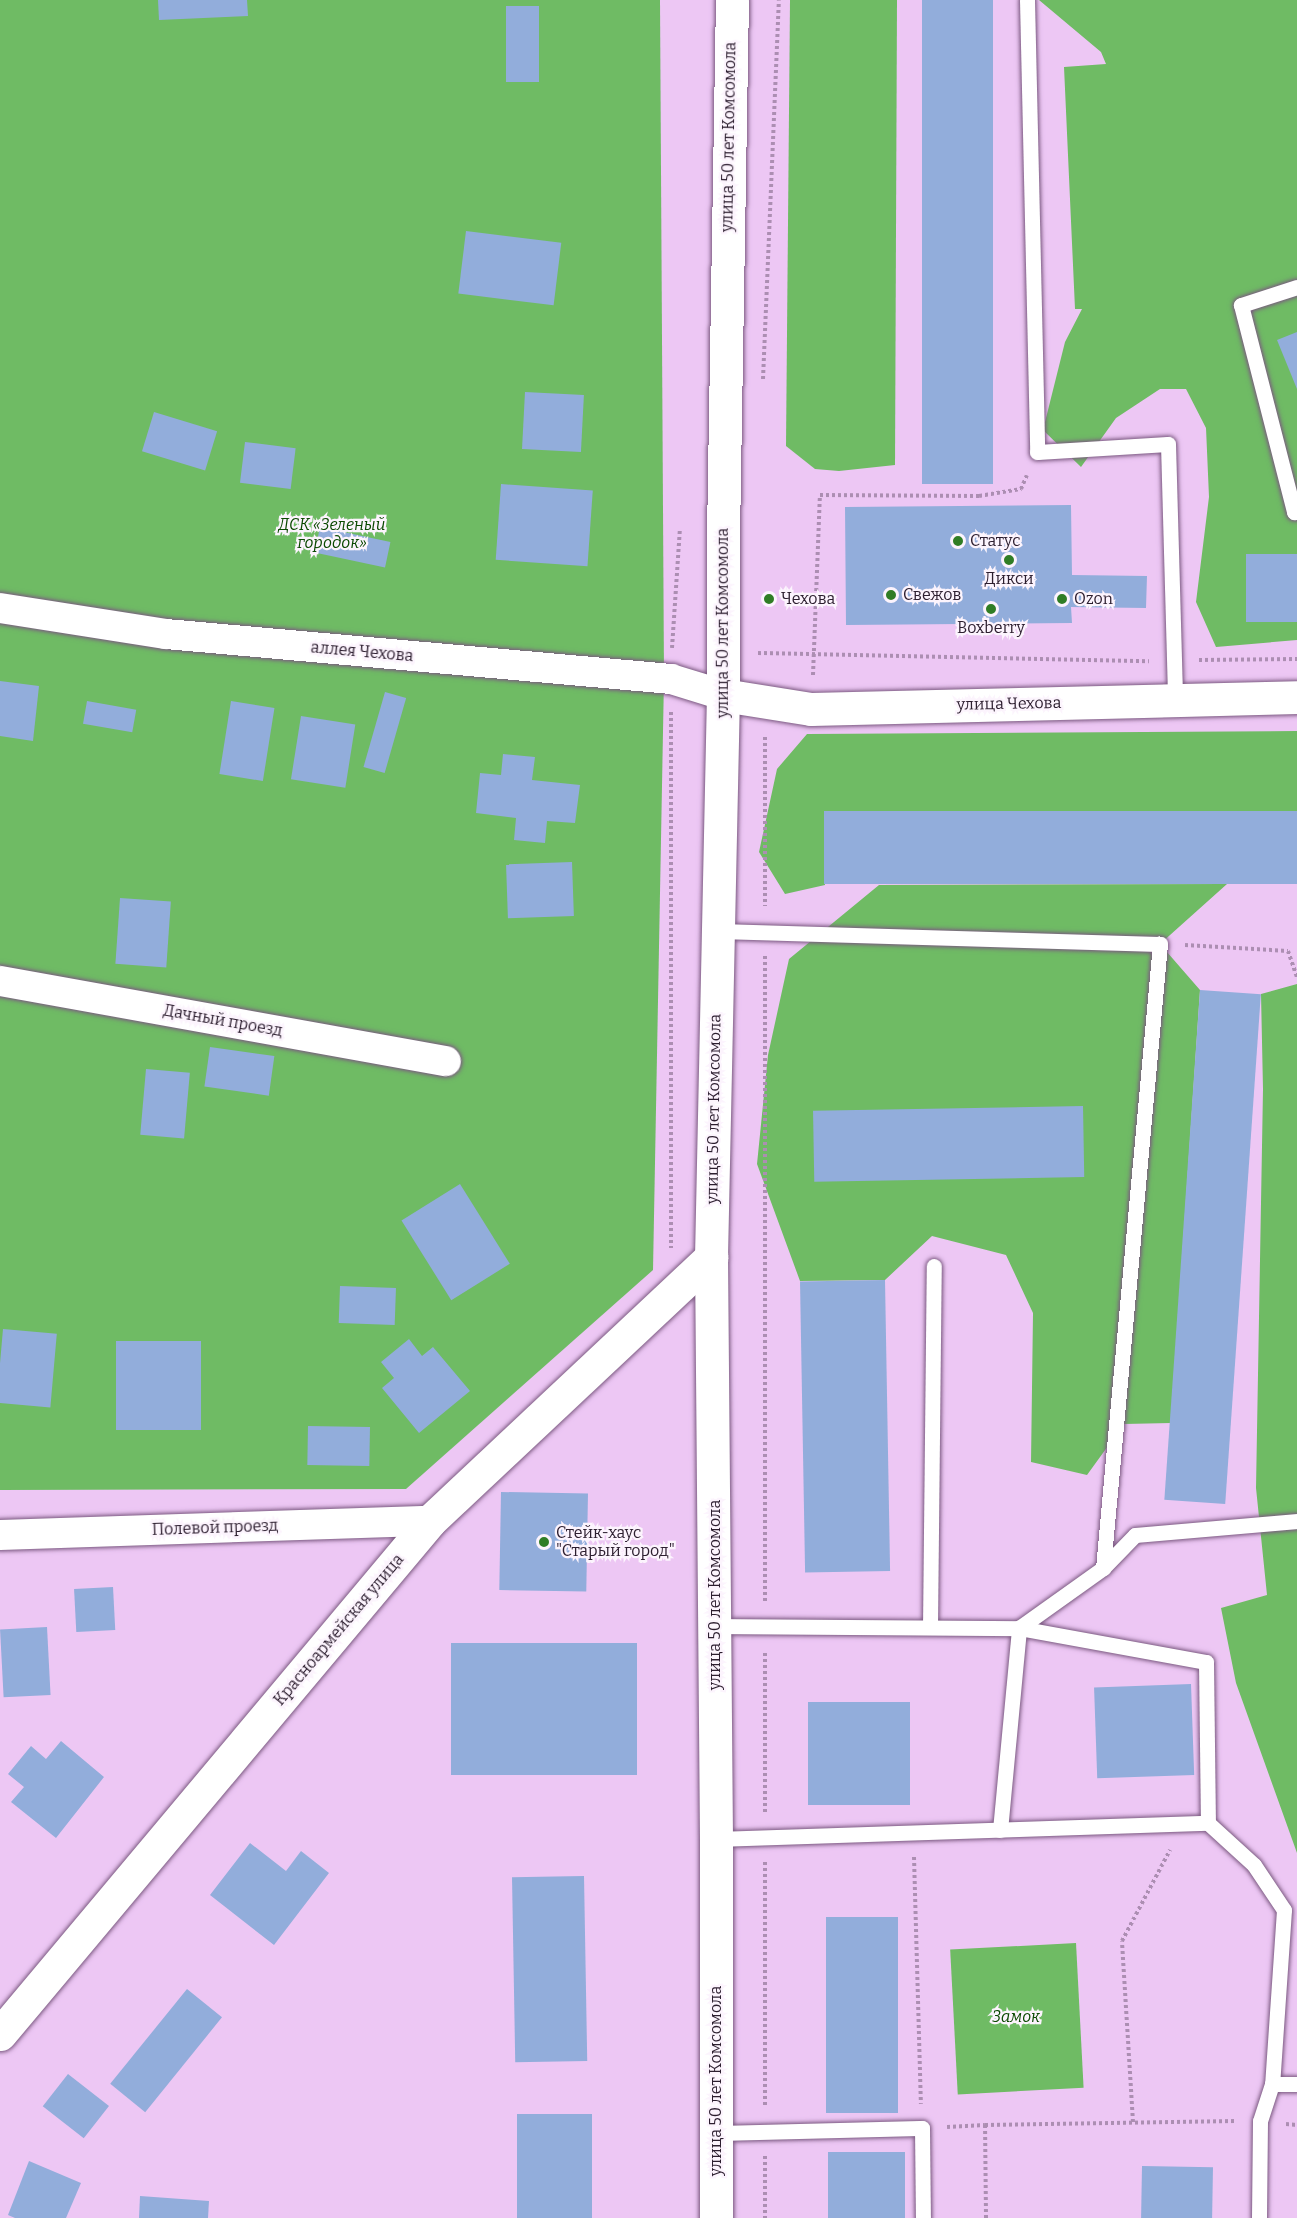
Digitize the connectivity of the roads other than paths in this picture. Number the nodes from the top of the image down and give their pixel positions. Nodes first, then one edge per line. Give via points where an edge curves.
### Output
1 (732, 0) edge
2 (1027, 0) edge
3 (1297, 287) edge
4 (1297, 512) edge
5 (0, 608) edge
6 (723, 695) junction
7 (1297, 697) edge
8 (1175, 700) junction
9 (718, 932) junction
10 (0, 981) edge
11 (446, 1061) dead end
12 (711, 1257) junction
13 (934, 1266) dead end
14 (430, 1521) junction
15 (1297, 1521) edge
16 (0, 1535) edge
17 (1103, 1568) junction
18 (715, 1626) junction
19 (930, 1627) junction
20 (1019, 1628) junction
21 (1208, 1823) junction
22 (1000, 1830) junction
23 (716, 1839) junction
24 (1290, 1910) edge
25 (0, 2034) edge
26 (1272, 2084) junction
27 (1297, 2084) edge
28 (716, 2133) junction
29 (716, 2218) edge
30 (923, 2218) edge
31 (1259, 2218) edge

1 - 6 street, улица 50 лет Комсомола
2 - 8 lane via 1037,452 1168,444
3 - 4 lane via 1241,305
5 - 6 street, аллея Чехова via 166,634 671,679
6 - 8 street, улица Чехова via 811,709
6 - 9 street, улица 50 лет Комсомола
7 - 8 street, улица Чехова
9 - 12 street, улица 50 лет Комсомола
9 - 17 lane via 1160,944
10 - 11 street, Дачный проезд
12 - 14 street, Красноармейская улица
12 - 18 street, улица 50 лет Комсомола
13 - 19 lane
14 - 16 street, Полевой проезд
14 - 25 street, Красноармейская улица
15 - 17 lane via 1135,1535
17 - 20 lane
18 - 19 lane
18 - 23 street, улица 50 лет Комсомола
19 - 20 lane
20 - 21 lane via 1206,1662
20 - 22 lane
21 - 22 lane
21 - 24 lane via 1254,1865
22 - 23 lane
23 - 28 street, улица 50 лет Комсомола
24 - 26 lane
26 - 27 lane
26 - 31 lane via 1260,2121
28 - 29 street, улица 50 лет Комсомола
28 - 30 lane via 922,2128

